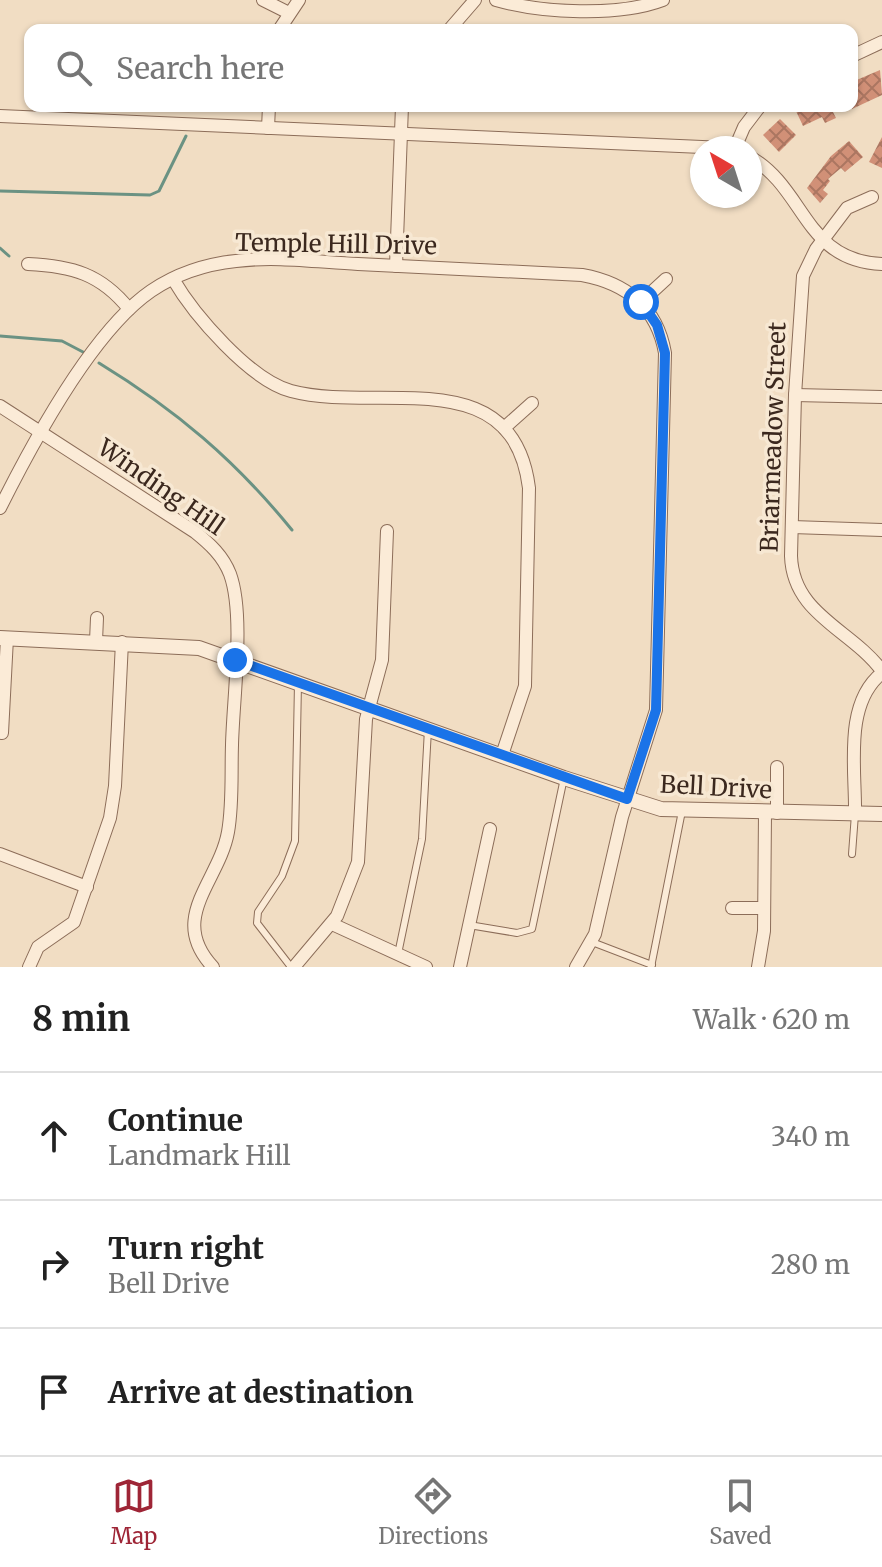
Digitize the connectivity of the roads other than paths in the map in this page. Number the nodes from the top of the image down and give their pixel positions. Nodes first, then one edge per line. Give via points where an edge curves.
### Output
1 (263, 0) edge
2 (299, 0) edge
3 (475, 0) edge
4 (496, 0) edge
5 (663, 0) edge
6 (642, 4) edge
7 (289, 13) junction
8 (283, 24) edge
9 (454, 24) edge
10 (882, 42) edge
11 (858, 53) edge
12 (269, 112) edge
13 (402, 112) edge
14 (755, 112) edge
15 (0, 116) edge
16 (268, 128) junction
17 (400, 133) junction
18 (740, 136) edge
19 (690, 146) edge
20 (762, 167) edge
21 (872, 197) dead end
22 (822, 241) junction
23 (28, 264) dead end
24 (882, 264) edge
25 (396, 266) junction
26 (173, 279) junction
27 (666, 279) dead end
28 (641, 302) junction
29 (129, 309) junction
30 (795, 395) junction
31 (882, 397) edge
32 (532, 403) dead end
33 (0, 406) edge
34 (504, 428) junction
35 (42, 433) junction
36 (0, 508) edge
37 (792, 527) junction
38 (882, 530) edge
39 (387, 531) dead end
40 (97, 618) dead end
41 (3, 638) edge
42 (96, 641) junction
43 (122, 642) junction
44 (235, 660) junction
45 (882, 672) edge
46 (298, 681) junction
47 (369, 707) junction
48 (428, 729) junction
49 (2, 733) dead end
50 (502, 755) junction
51 (777, 767) dead end
52 (564, 778) junction
53 (627, 799) junction
54 (682, 811) junction
55 (771, 813) junction
56 (855, 814) junction
57 (882, 814) edge
58 (490, 829) dead end
59 (0, 854) edge
60 (852, 854) dead end
61 (87, 887) junction
62 (732, 908) dead end
63 (764, 908) junction
64 (332, 924) junction
65 (469, 925) junction
66 (592, 942) junction
67 (398, 954) junction
68 (651, 966) edge
69 (29, 967) edge
70 (213, 967) edge
71 (292, 967) edge
72 (426, 967) edge
73 (460, 967) edge
74 (576, 967) edge
75 (760, 967) edge

1 - 7 street
2 - 7 street
3 - 9 street
4 - 6 street via 613,11
5 - 6 street
7 - 8 street
10 - 11 street
12 - 16 street
13 - 17 street
14 - 18 street
15 - 16 street
16 - 17 street
17 - 19 street
17 - 25 street
20 - 22 street via 780,182
21 - 22 street, Briarmeadow Street via 847,208
22 - 24 street via 853,259
22 - 30 street, Briarmeadow Street via 803,276
23 - 29 street via 58,265 94,276
25 - 26 street, Temple Hill Drive via 238,260
25 - 28 street, Temple Hill Drive via 582,275 619,286
26 - 29 street, Temple Hill Drive
26 - 34 street via 195,314 270,382 307,393 455,402 492,417
27 - 28 street
28 - 53 street via 657,325 665,353 656,710
29 - 35 street, Temple Hill Drive via 96,347
30 - 31 street
30 - 37 street, Briarmeadow Street
32 - 34 street
33 - 35 street, Winding Hill
34 - 50 street via 523,457 529,488 525,686
35 - 36 street, Temple Hill Drive
35 - 44 street, Winding Hill via 215,550 235,593
37 - 38 street
37 - 45 street, Briarmeadow Street via 791,564 800,593 820,617 857,641
39 - 47 street via 382,660
40 - 42 street
41 - 42 street, Bell Drive
41 - 49 street
42 - 43 street, Bell Drive
43 - 44 street, Bell Drive via 199,648
43 - 61 street via 113,807
44 - 46 street, Bell Drive
44 - 70 street, Winding Hill via 228,832 194,917 198,946
45 - 56 street via 868,688 856,719
46 - 47 street, Bell Drive
46 - 71 lane via 295,841 257,923
47 - 48 street, Bell Drive
47 - 64 street via 358,862
48 - 50 street, Bell Drive
48 - 67 lane via 422,839
50 - 52 street, Bell Drive
51 - 55 street
52 - 53 street, Bell Drive
52 - 65 lane via 532,929 517,933
53 - 54 street, Bell Drive
53 - 66 street
54 - 55 street, Bell Drive
54 - 68 lane
55 - 56 street, Bell Drive
55 - 63 street
56 - 57 street, Bell Drive
56 - 60 lane
58 - 65 street
59 - 61 street
61 - 69 street via 74,922 38,947
62 - 63 street
63 - 75 street
64 - 67 street
64 - 71 street
65 - 73 street
66 - 68 lane
66 - 74 street
67 - 72 street

